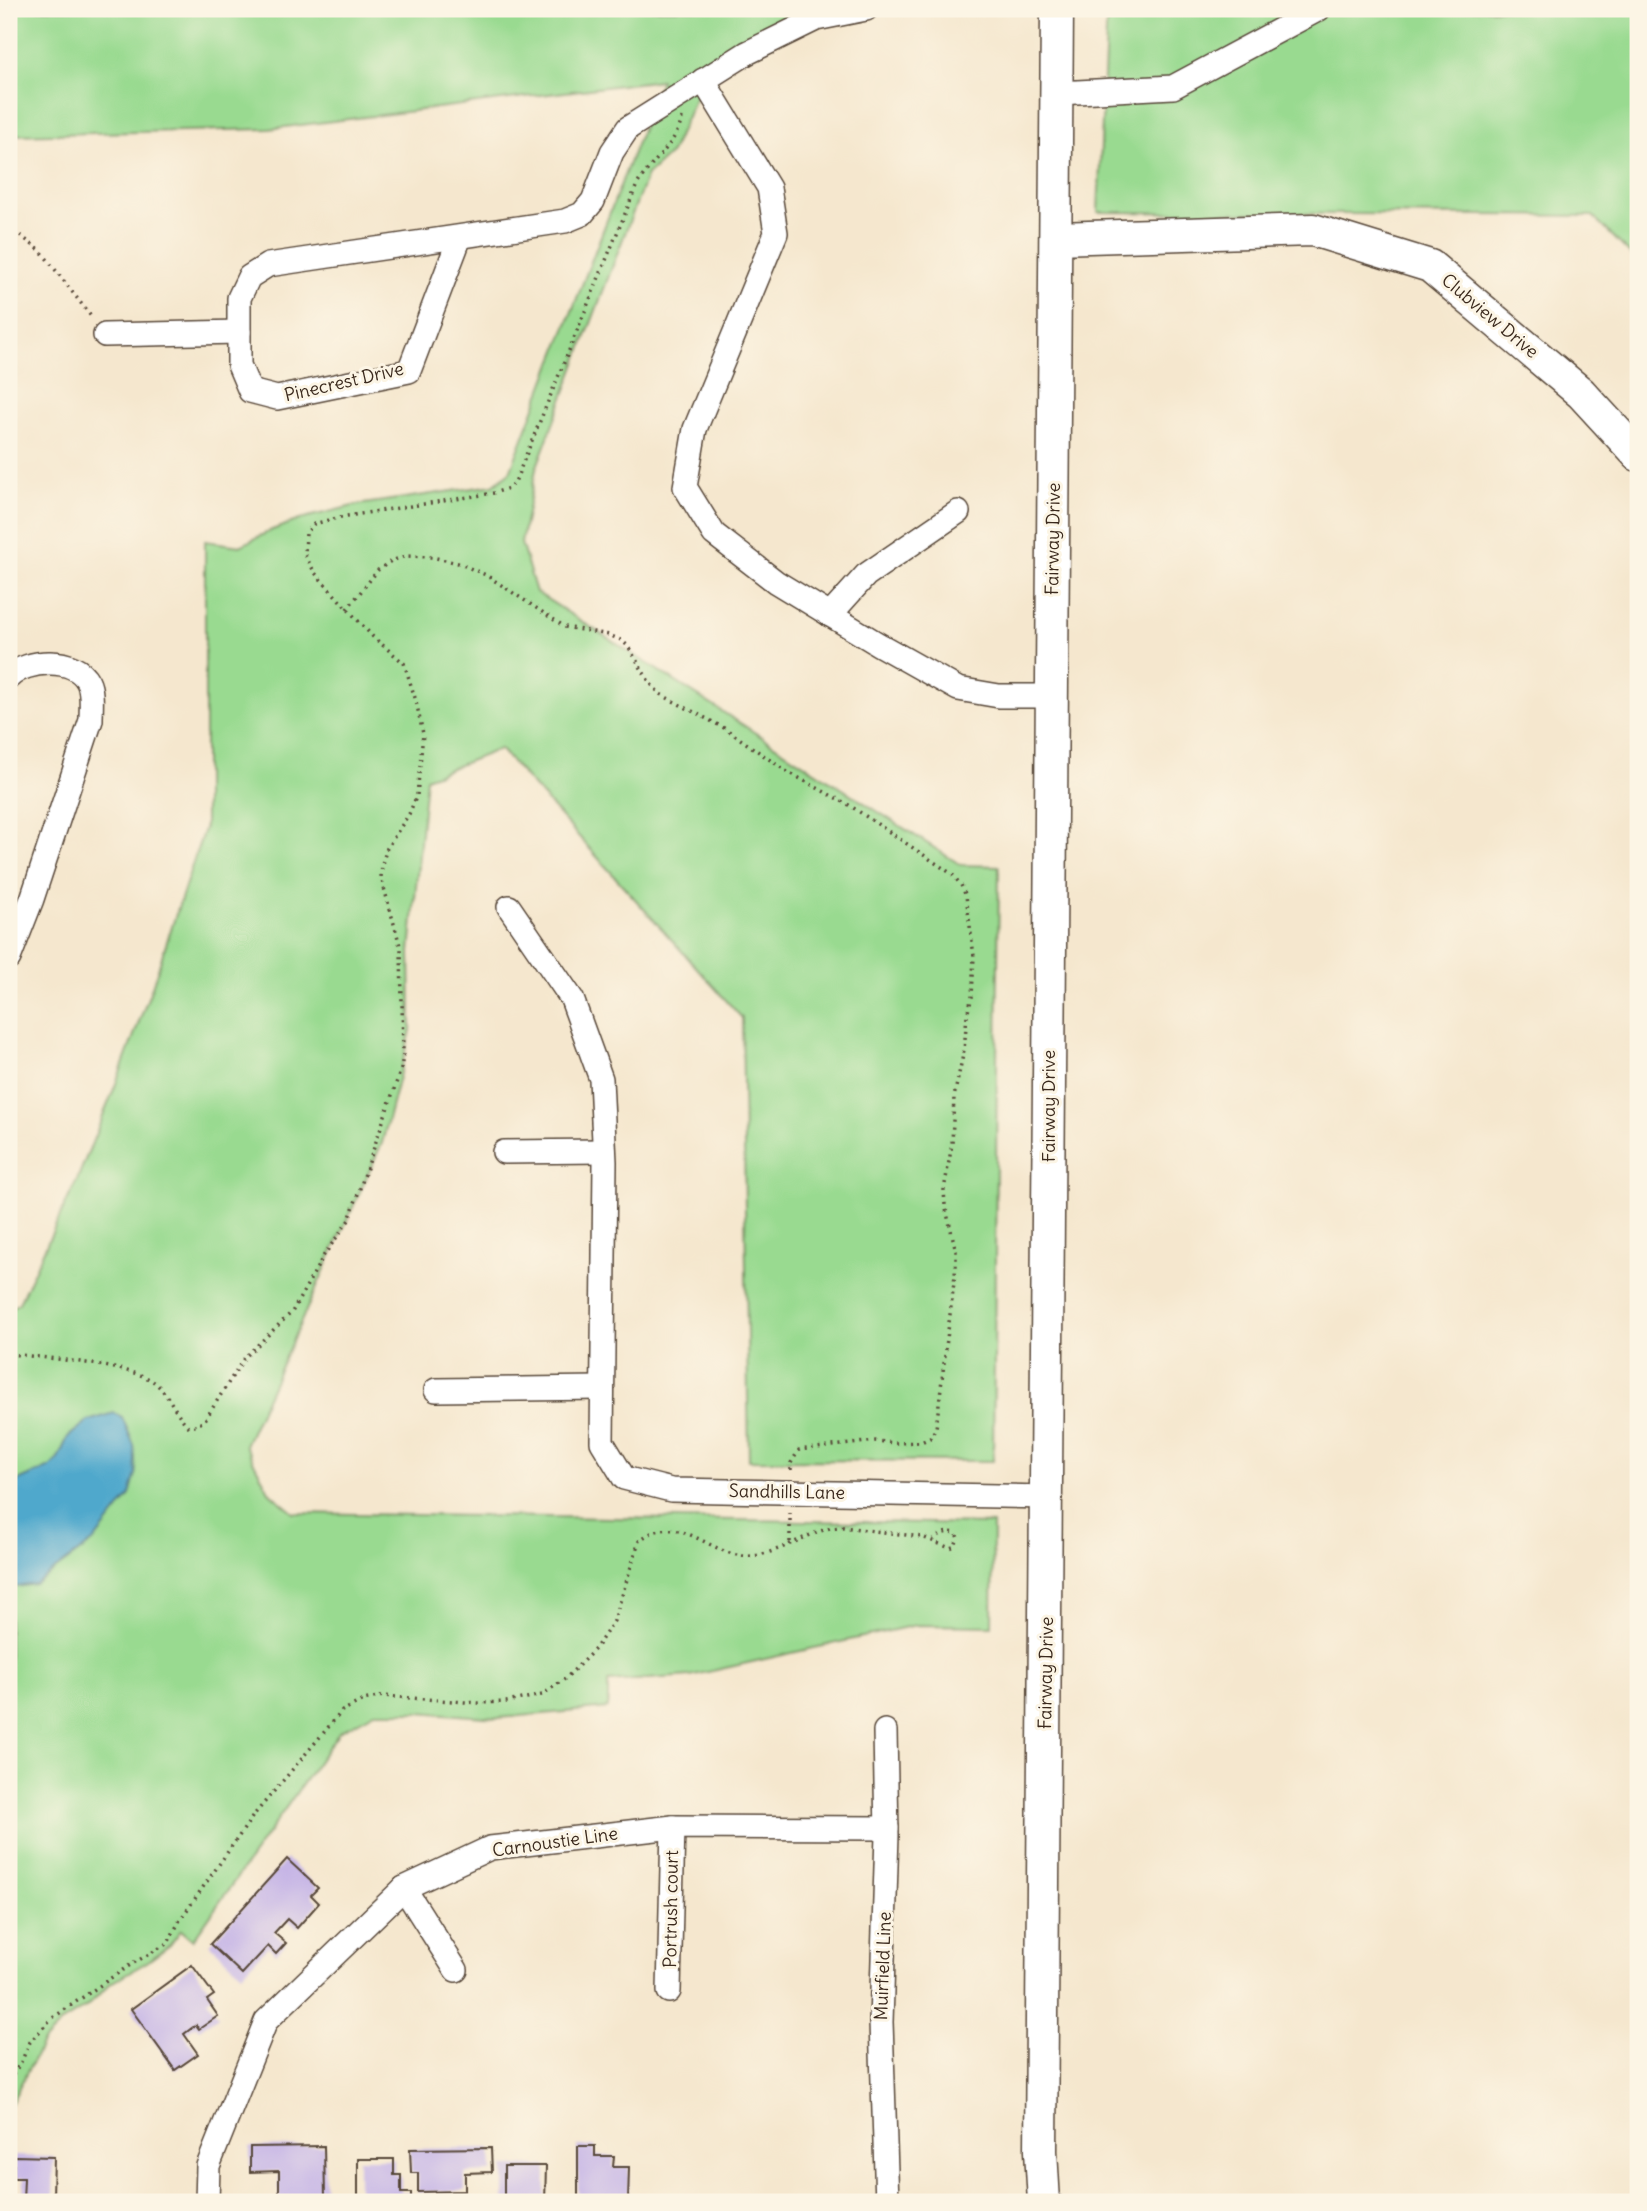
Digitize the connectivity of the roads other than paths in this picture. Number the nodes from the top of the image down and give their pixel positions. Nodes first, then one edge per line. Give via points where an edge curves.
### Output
1 (866, 9) edge
2 (1057, 9) edge
3 (1319, 9) edge
4 (703, 80) junction
5 (1058, 93) junction
6 (460, 237) junction
7 (1057, 238) junction
8 (239, 332) junction
9 (105, 335) road end
10 (1638, 456) edge
11 (958, 512) dead end
12 (830, 615) junction
13 (9, 677) edge
14 (1052, 696) junction
15 (509, 907) dead end
16 (9, 958) edge
17 (604, 1151) junction
18 (503, 1152) dead end
19 (603, 1388) junction
20 (436, 1390) dead end
21 (1048, 1497) junction
22 (885, 1731) dead end
23 (673, 1827) junction
24 (887, 1828) junction
25 (404, 1888) junction
26 (456, 1970) dead end
27 (669, 1991) dead end
28 (207, 2202) edge
29 (887, 2202) edge
30 (1044, 2202) edge

1 - 4 street via 816,19
2 - 5 main road, Fairway Drive
3 - 5 street via 1173,87
4 - 6 street via 628,128 612,152 593,201 582,214 565,221
4 - 12 street via 769,188 776,233 695,429 685,486 714,534 776,582
5 - 7 main road, Fairway Drive
6 - 8 street, Pinecrest Drive via 268,265 249,276 239,298
6 - 8 street, Pinecrest Drive via 409,370 277,398 250,391 239,365
7 - 10 main road, Clubview Drive via 1312,230 1430,266 1581,393
7 - 14 main road, Fairway Drive
8 - 9 street
11 - 12 street via 866,575
12 - 14 street via 958,689 999,696
13 - 16 street via 23,668 65,665 88,682 92,702 91,720
14 - 21 main road, Fairway Drive
15 - 17 street, Sandhills Lane via 572,999 601,1079
17 - 18 street
17 - 19 street, Sandhills Lane
19 - 20 street
19 - 21 street, Sandhills Lane via 602,1442 624,1478 671,1490
21 - 30 main road, Fairway Drive
22 - 24 street, Muirfield Line
23 - 24 street, Carnoustie Line
23 - 25 street, Carnoustie Line via 490,1848
23 - 27 street, Portrush court
24 - 29 street, Muirfield Line via 881,2022
25 - 26 street
25 - 28 street, Carnoustie Line via 266,2021 208,2166

